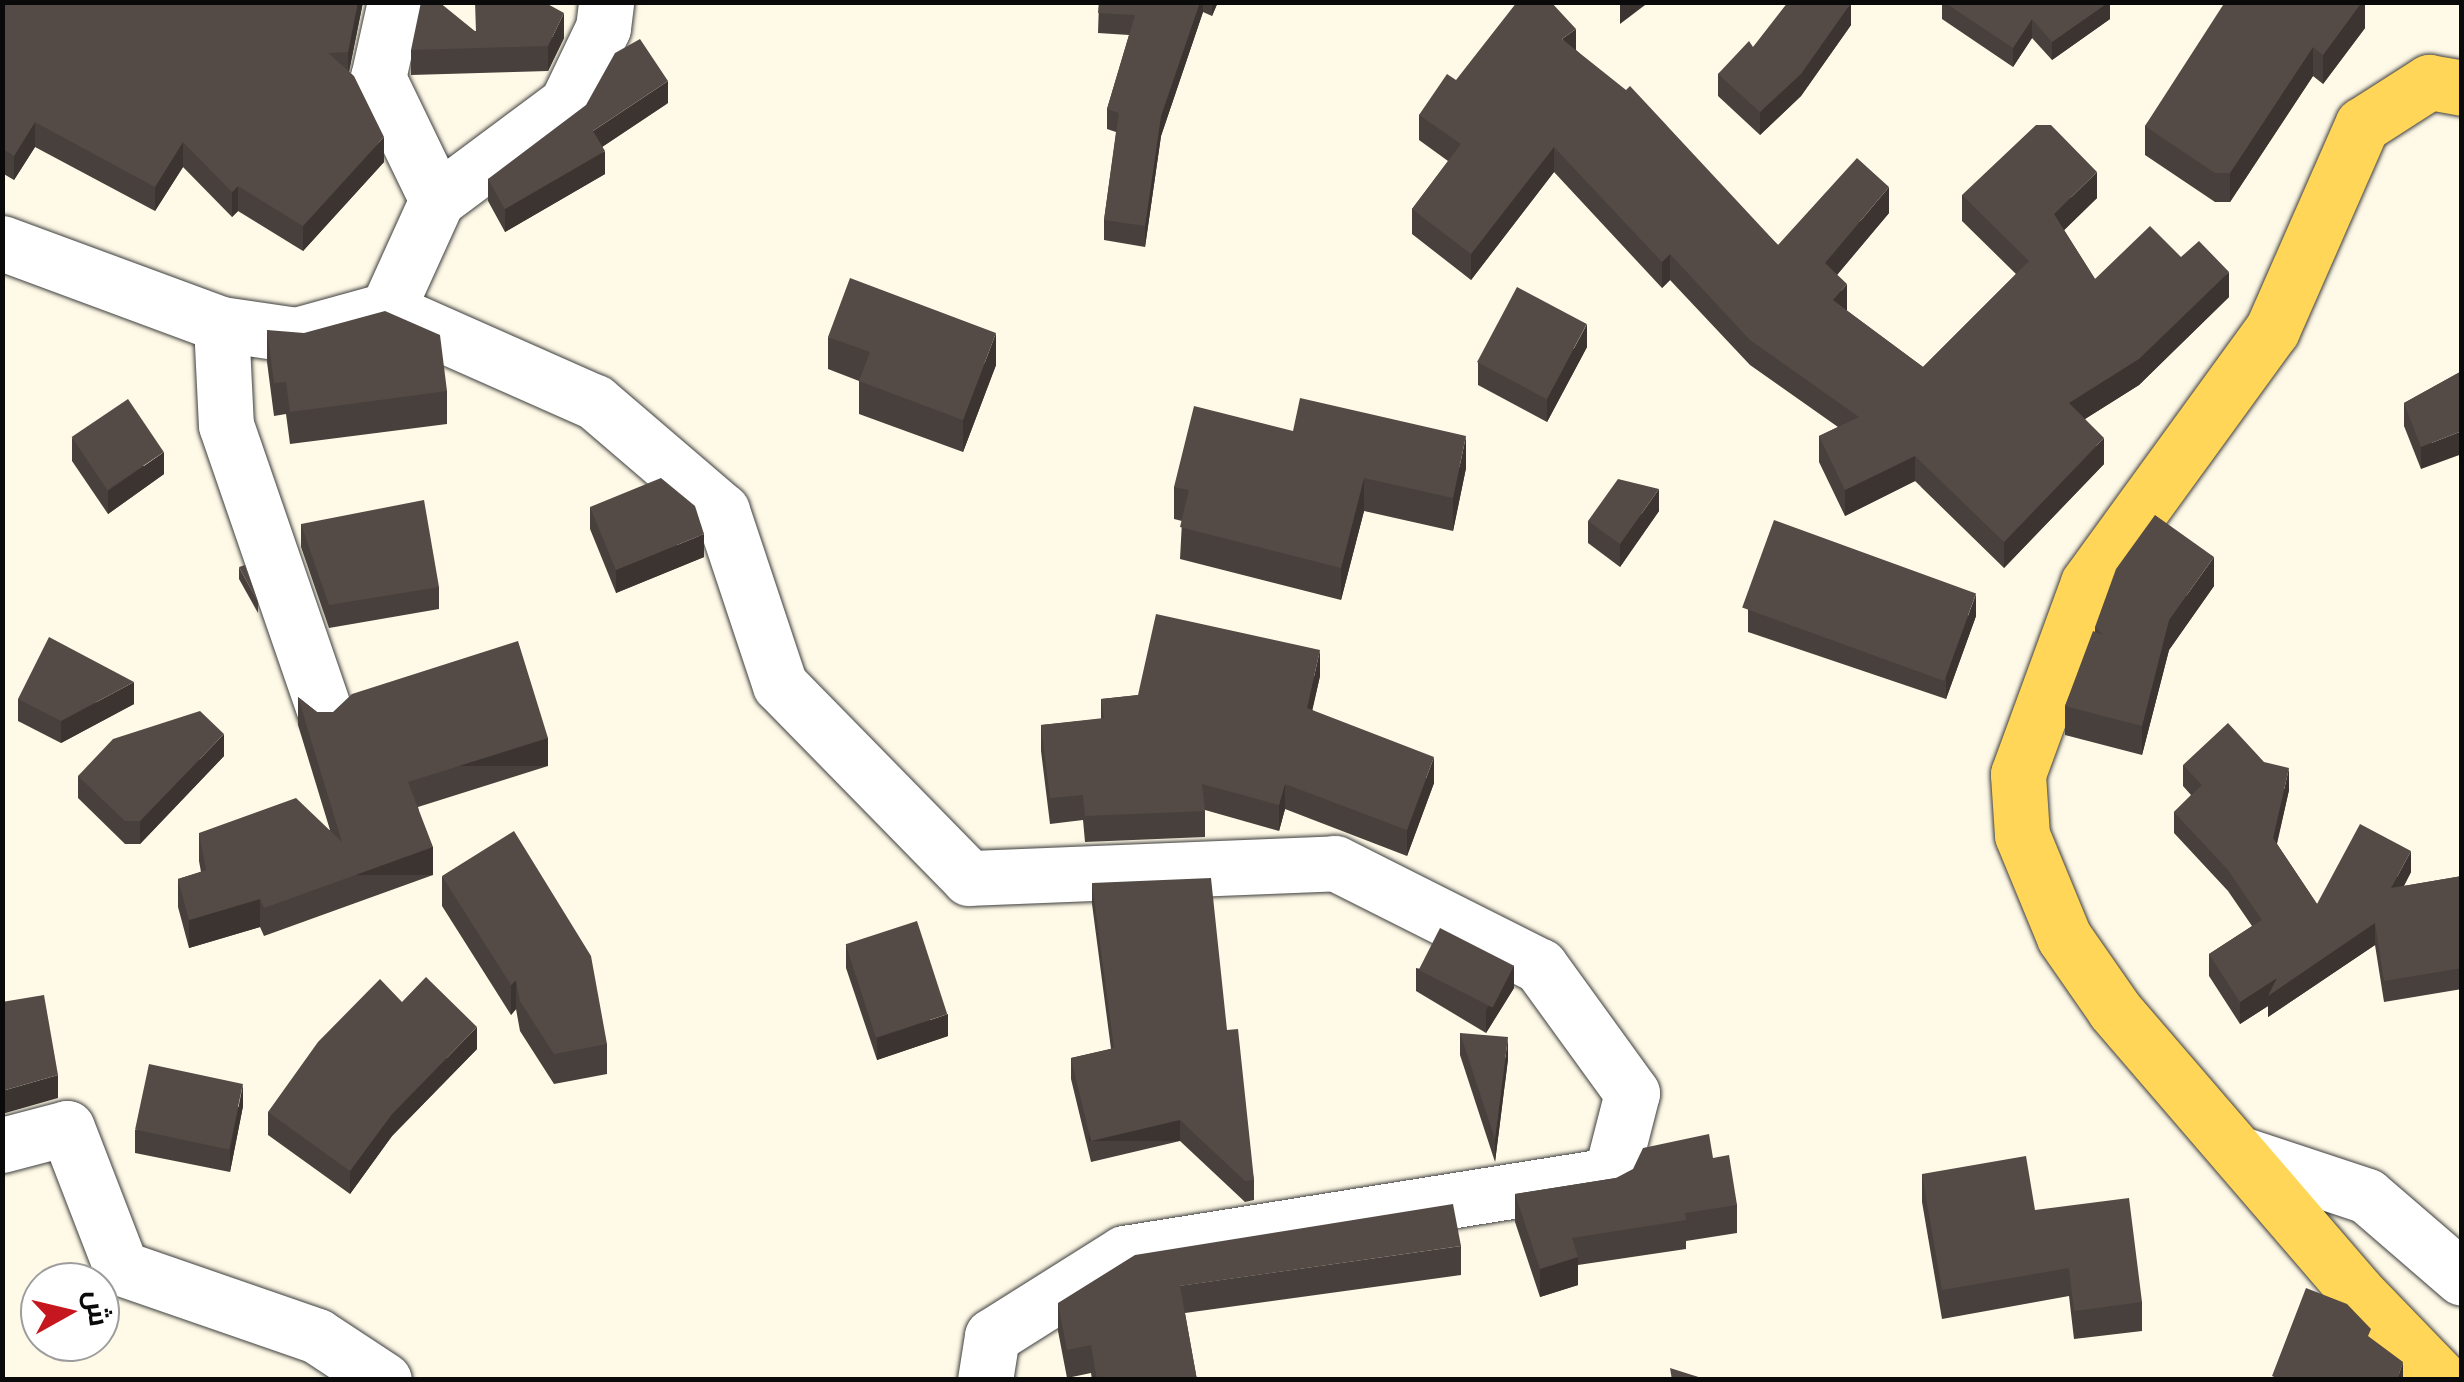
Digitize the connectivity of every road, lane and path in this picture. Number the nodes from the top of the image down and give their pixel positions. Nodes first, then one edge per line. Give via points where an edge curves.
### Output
1 (396, 2) edge
2 (606, 2) edge
3 (2462, 88) edge
4 (437, 200) junction
5 (2, 243) edge
6 (387, 310) junction
7 (221, 324) junction
8 (324, 710) edge
9 (2, 1145) edge
10 (2238, 1154) junction
11 (2462, 1278) edge
12 (384, 1380) edge
13 (985, 1380) edge
14 (2442, 1380) edge

1 - 4 street via 378,78
2 - 4 street via 603,28 567,103
3 - 10 main road via 2429,82 2362,125 2272,330 2088,582 2018,774 2022,835 2064,937 2114,1009
4 - 6 street
5 - 7 street
6 - 7 street via 296,335
6 - 13 street via 595,402 722,510 780,685 969,878 1335,863 1540,966 1632,1093 1611,1175 1124,1252 992,1336
7 - 8 street via 226,424
9 - 12 street via 67,1128 121,1268 317,1336
10 - 11 street via 2367,1196
10 - 14 main road

